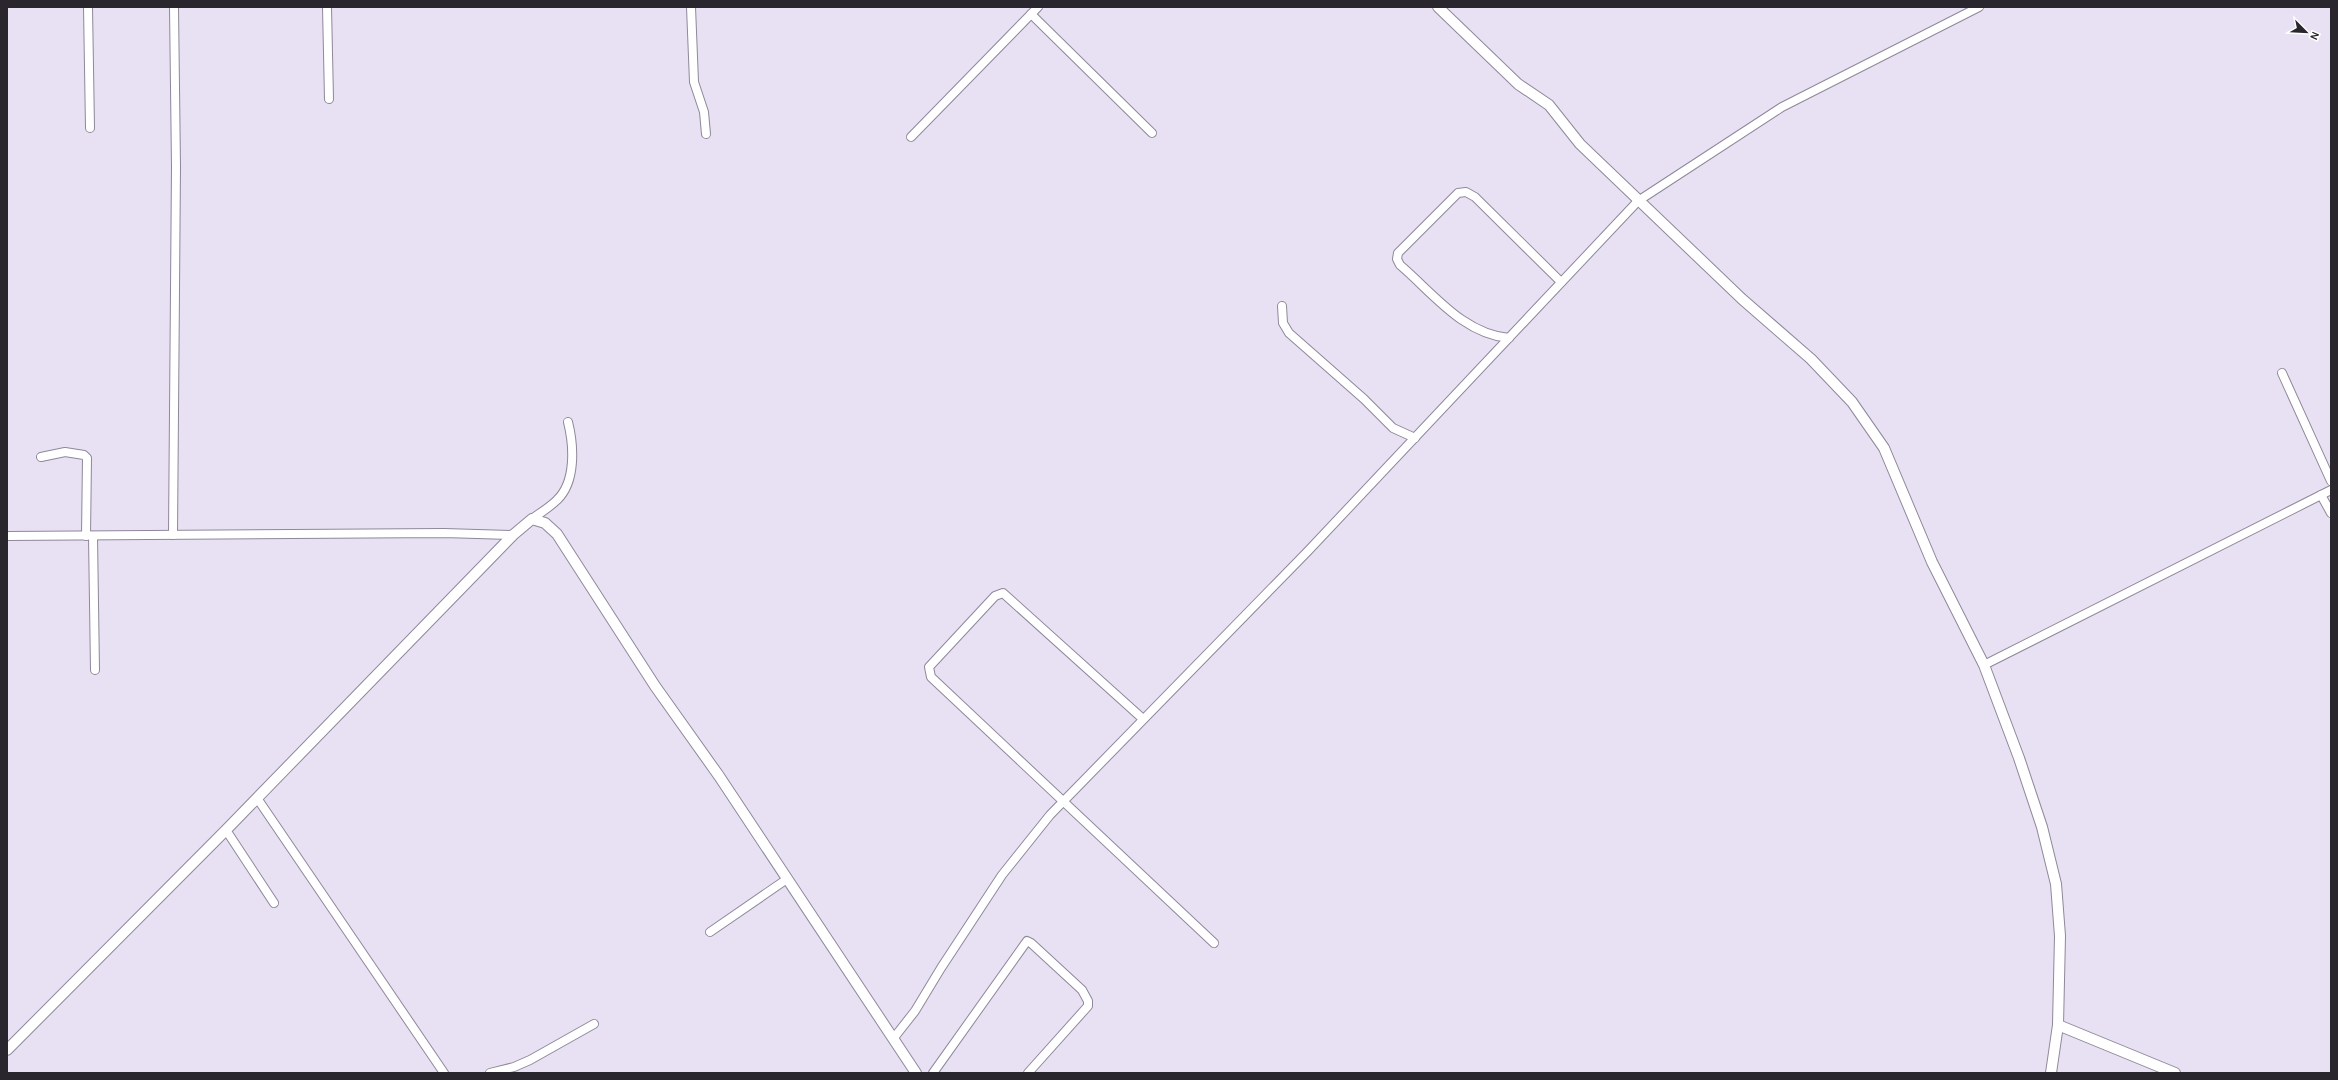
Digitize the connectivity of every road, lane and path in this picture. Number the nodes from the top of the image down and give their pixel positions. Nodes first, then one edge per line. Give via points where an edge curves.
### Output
1 (88, 7) edge
2 (174, 7) edge
3 (327, 7) edge
4 (691, 7) edge
5 (1038, 7) edge
6 (1438, 7) edge
7 (1979, 7) edge
8 (1031, 14) junction
9 (329, 99) dead end
10 (90, 128) dead end
11 (1152, 132) dead end
12 (706, 134) dead end
13 (911, 137) dead end
14 (1638, 201) junction
15 (1561, 282) junction
16 (1282, 306) dead end
17 (1509, 338) junction
18 (2282, 373) dead end
19 (568, 422) dead end
20 (1415, 438) junction
21 (41, 457) dead end
22 (2331, 480) edge
23 (2331, 490) edge
24 (2321, 494) junction
25 (2331, 513) edge
26 (532, 519) junction
27 (173, 535) junction
28 (513, 535) junction
29 (7, 536) edge
30 (89, 536) junction
31 (1984, 665) junction
32 (95, 670) dead end
33 (1143, 719) junction
34 (257, 798) junction
35 (1063, 802) junction
36 (226, 830) junction
37 (787, 879) junction
38 (274, 903) dead end
39 (710, 932) dead end
40 (1214, 943) dead end
41 (594, 1024) dead end
42 (2058, 1025) junction
43 (893, 1039) junction
44 (7, 1050) edge
45 (444, 1073) edge
46 (490, 1073) edge
47 (916, 1073) edge
48 (933, 1073) edge
49 (1028, 1073) edge
50 (2051, 1073) edge
51 (2175, 1073) edge

1 - 10 street
2 - 27 street via 176,167
3 - 9 street
4 - 12 street via 694,82 704,112
5 - 8 street
6 - 14 street via 1518,84 1549,105 1580,144
7 - 14 street via 1782,107
8 - 11 street
8 - 13 street
14 - 15 street
14 - 31 street via 1742,299 1812,358 1852,402 1884,448 1932,562
15 - 17 street
15 - 17 street via 1475,197 1466,192 1458,193 1398,253 1400,265 1468,326 1496,337
16 - 20 street via 1283,324 1289,333 1393,428
17 - 20 street
18 - 22 street
19 - 26 street via 571,444 568,484 558,500
20 - 33 street
21 - 30 street via 65,452 84,454 87,458
23 - 24 street
24 - 25 street
24 - 31 street
26 - 28 street
26 - 37 street via 545,523 557,534 655,686 719,776
27 - 28 street
27 - 30 street
28 - 34 street
29 - 30 street
30 - 32 street
31 - 42 street via 2042,827 2056,884 2060,936
33 - 35 street
33 - 35 street via 1004,593 995,596 935,658 929,666 931,677
34 - 36 street
34 - 45 street
35 - 40 street
35 - 43 street via 1025,844 1002,875 915,1011
36 - 38 street
36 - 44 street
37 - 39 street
37 - 43 street
41 - 46 street via 530,1060
42 - 50 street
42 - 51 street
43 - 47 street
48 - 49 street via 1027,941 1082,990 1088,1001 1088,1006

